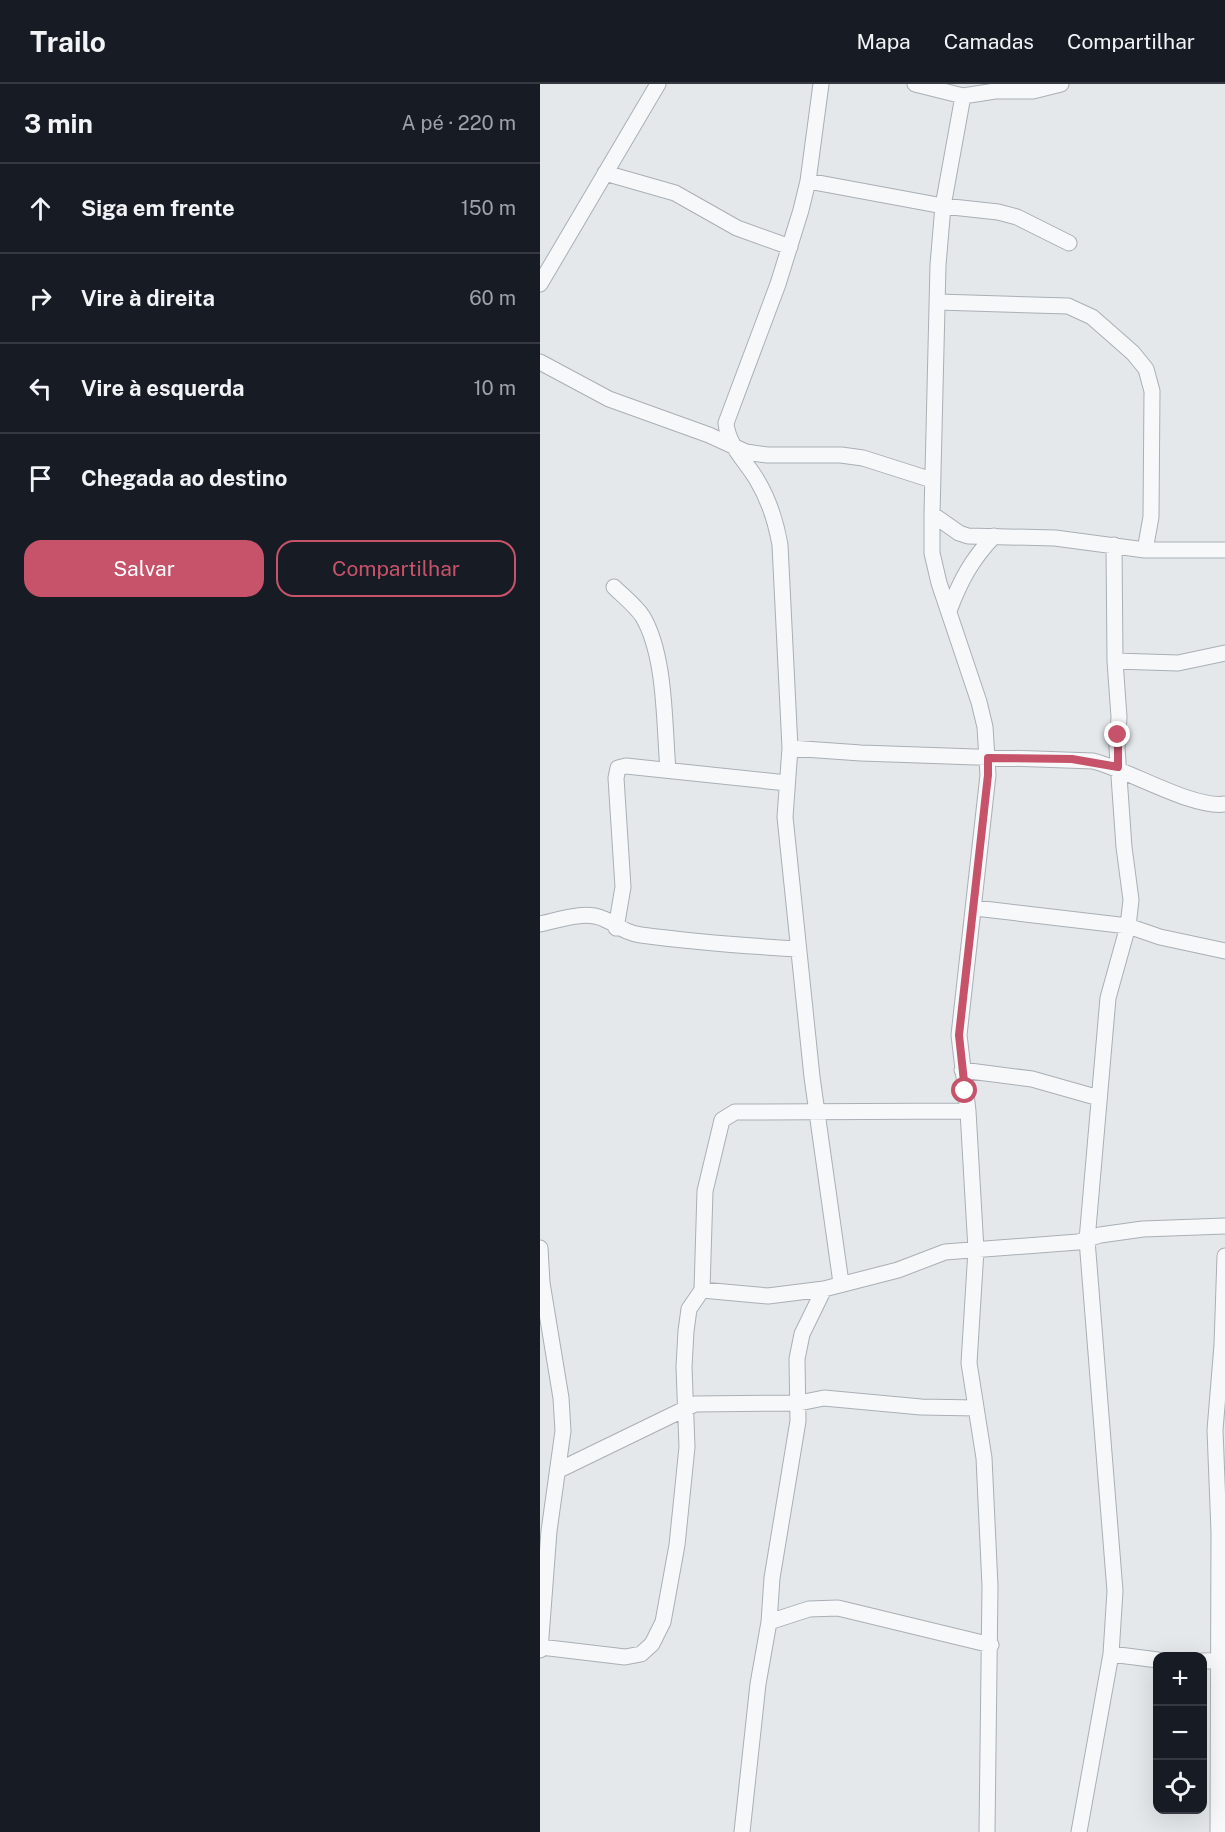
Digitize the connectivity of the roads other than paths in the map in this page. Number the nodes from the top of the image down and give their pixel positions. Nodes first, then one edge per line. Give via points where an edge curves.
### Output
1 (657, 84) edge
2 (821, 84) edge
3 (915, 84) edge
4 (1061, 84) edge
5 (963, 96) junction
6 (605, 173) junction
7 (808, 181) junction
8 (943, 206) junction
9 (1069, 243) dead end
10 (790, 248) junction
11 (540, 284) edge
12 (938, 302) junction
13 (540, 362) edge
14 (732, 444) junction
15 (932, 480) junction
16 (932, 514) junction
17 (994, 537) junction
18 (1114, 545) junction
19 (1145, 550) junction
20 (1225, 550) edge
21 (614, 587) dead end
22 (949, 611) junction
23 (1225, 653) edge
24 (1115, 661) junction
25 (790, 748) junction
26 (988, 758) junction
27 (1118, 767) junction
28 (668, 770) junction
29 (787, 783) junction
30 (1225, 804) edge
31 (975, 908) junction
32 (540, 924) edge
33 (1128, 926) junction
34 (616, 928) junction
35 (798, 949) junction
36 (1225, 951) edge
37 (962, 1070) junction
38 (1099, 1098) junction
39 (968, 1111) junction
40 (818, 1112) junction
41 (1225, 1227) edge
42 (1087, 1240) junction
43 (540, 1248) edge
44 (976, 1250) junction
45 (1225, 1256) edge
46 (841, 1283) junction
47 (824, 1289) junction
48 (702, 1290) junction
49 (799, 1403) junction
50 (687, 1407) junction
51 (975, 1408) junction
52 (559, 1470) junction
53 (769, 1623) junction
54 (991, 1645) junction
55 (540, 1649) edge
56 (1111, 1654) junction
57 (1153, 1659) edge
58 (1222, 1660) edge
59 (1207, 1661) edge
60 (742, 1832) edge
61 (987, 1832) edge
62 (1079, 1832) edge
63 (1218, 1832) edge

1 - 6 street
2 - 7 street
3 - 5 street
4 - 5 street via 1033,91
5 - 8 street
6 - 10 street via 675,193 736,228
6 - 11 street
7 - 8 street
7 - 10 street
8 - 9 street via 998,212
8 - 12 street
10 - 14 street via 727,417
12 - 15 street
12 - 19 street via 1068,306 1092,318 1133,353 1146,369 1152,391 1151,517
13 - 14 street via 609,399
14 - 15 street via 756,454 863,458
14 - 25 street via 764,493 777,526
15 - 16 street
16 - 17 street via 959,533
16 - 22 street via 932,553
17 - 18 street via 1055,538
17 - 22 street via 974,556
18 - 19 street
18 - 24 street
19 - 20 street
21 - 28 street via 641,614 650,632 660,681
22 - 26 street via 979,702
23 - 24 street via 1178,663
24 - 27 street
25 - 26 street
25 - 29 street
26 - 27 street via 1072,759
26 - 31 street
27 - 30 street via 1206,803
27 - 33 street via 1124,847 1132,889
28 - 29 street
28 - 34 street via 618,768 615,778 623,887
29 - 35 street via 785,817
31 - 33 street
31 - 37 street via 959,1035
32 - 34 street via 590,915 605,919
33 - 36 street via 1160,938
33 - 38 street via 1108,998
34 - 35 street via 696,943
35 - 40 street
37 - 38 street via 1032,1079
37 - 39 street
38 - 42 street
39 - 40 street
39 - 44 street
40 - 46 street
40 - 48 street via 735,1112 722,1120 705,1191
41 - 42 street via 1134,1230
42 - 44 street
42 - 56 street via 1115,1591
43 - 52 street via 563,1414
44 - 46 street via 945,1252 898,1270
44 - 51 street via 969,1363
45 - 58 street via 1215,1430
46 - 47 street
47 - 48 street via 768,1296
47 - 49 street via 799,1346
48 - 50 street via 689,1309 686,1331
49 - 50 street
49 - 51 street via 824,1398
49 - 53 street via 772,1578
50 - 52 street
50 - 55 street via 677,1545 663,1622 652,1644 641,1654 625,1657
51 - 54 street via 984,1458
52 - 55 street via 549,1531
53 - 54 street via 809,1609 838,1608
53 - 60 street via 756,1696
54 - 61 street
56 - 57 street
56 - 62 street
58 - 59 street
58 - 63 street

